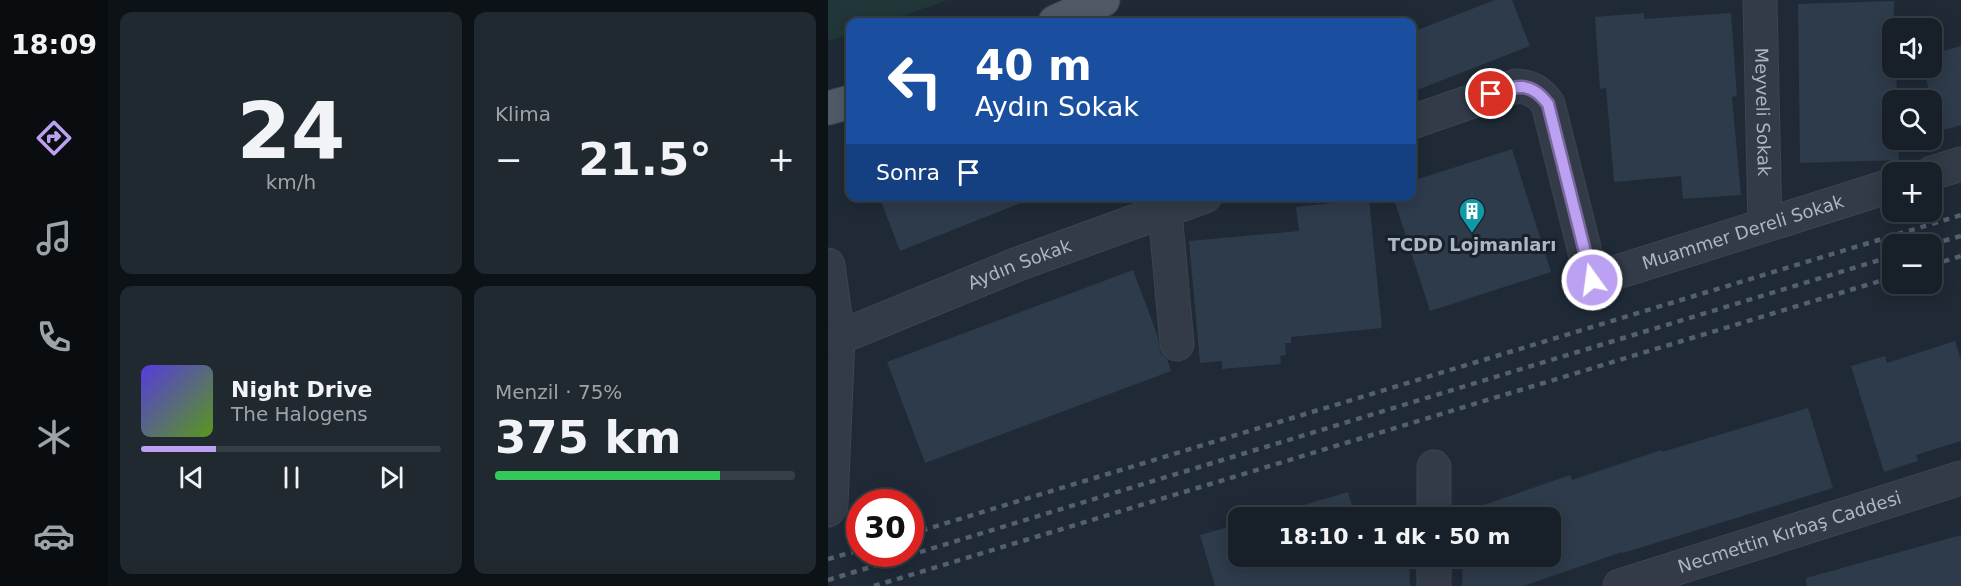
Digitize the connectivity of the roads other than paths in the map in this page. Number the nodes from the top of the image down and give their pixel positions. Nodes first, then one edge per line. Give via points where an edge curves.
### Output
1 (1103, 0) edge
2 (1761, 0) edge
3 (1064, 18) edge
4 (846, 103) edge
5 (828, 108) edge
6 (1416, 121) edge
7 (1961, 164) edge
8 (1942, 170) edge
9 (1882, 188) edge
10 (1192, 201) edge
11 (1165, 212) junction
12 (1765, 225) junction
13 (828, 265) edge
14 (838, 338) junction
15 (1177, 344) dead end
16 (1434, 467) dead end
17 (1961, 478) edge
18 (1434, 507) edge
19 (828, 510) edge
20 (1434, 567) edge
21 (1434, 586) edge
22 (1620, 586) edge

1 - 3 main road
2 - 12 street, Meyveli Sokak
4 - 5 main road
6 - 12 street, Muammer Dereli Sokak via 1516,86 1529,87 1541,94 1548,104 1592,280
7 - 8 street
9 - 12 street, Muammer Dereli Sokak
10 - 11 street, Aydın Sokak
11 - 14 street, Aydın Sokak via 1018,264
11 - 15 street
13 - 14 street
14 - 19 street
16 - 18 street
17 - 22 street, Necmettin Kırbaş Caddesi
20 - 21 street

